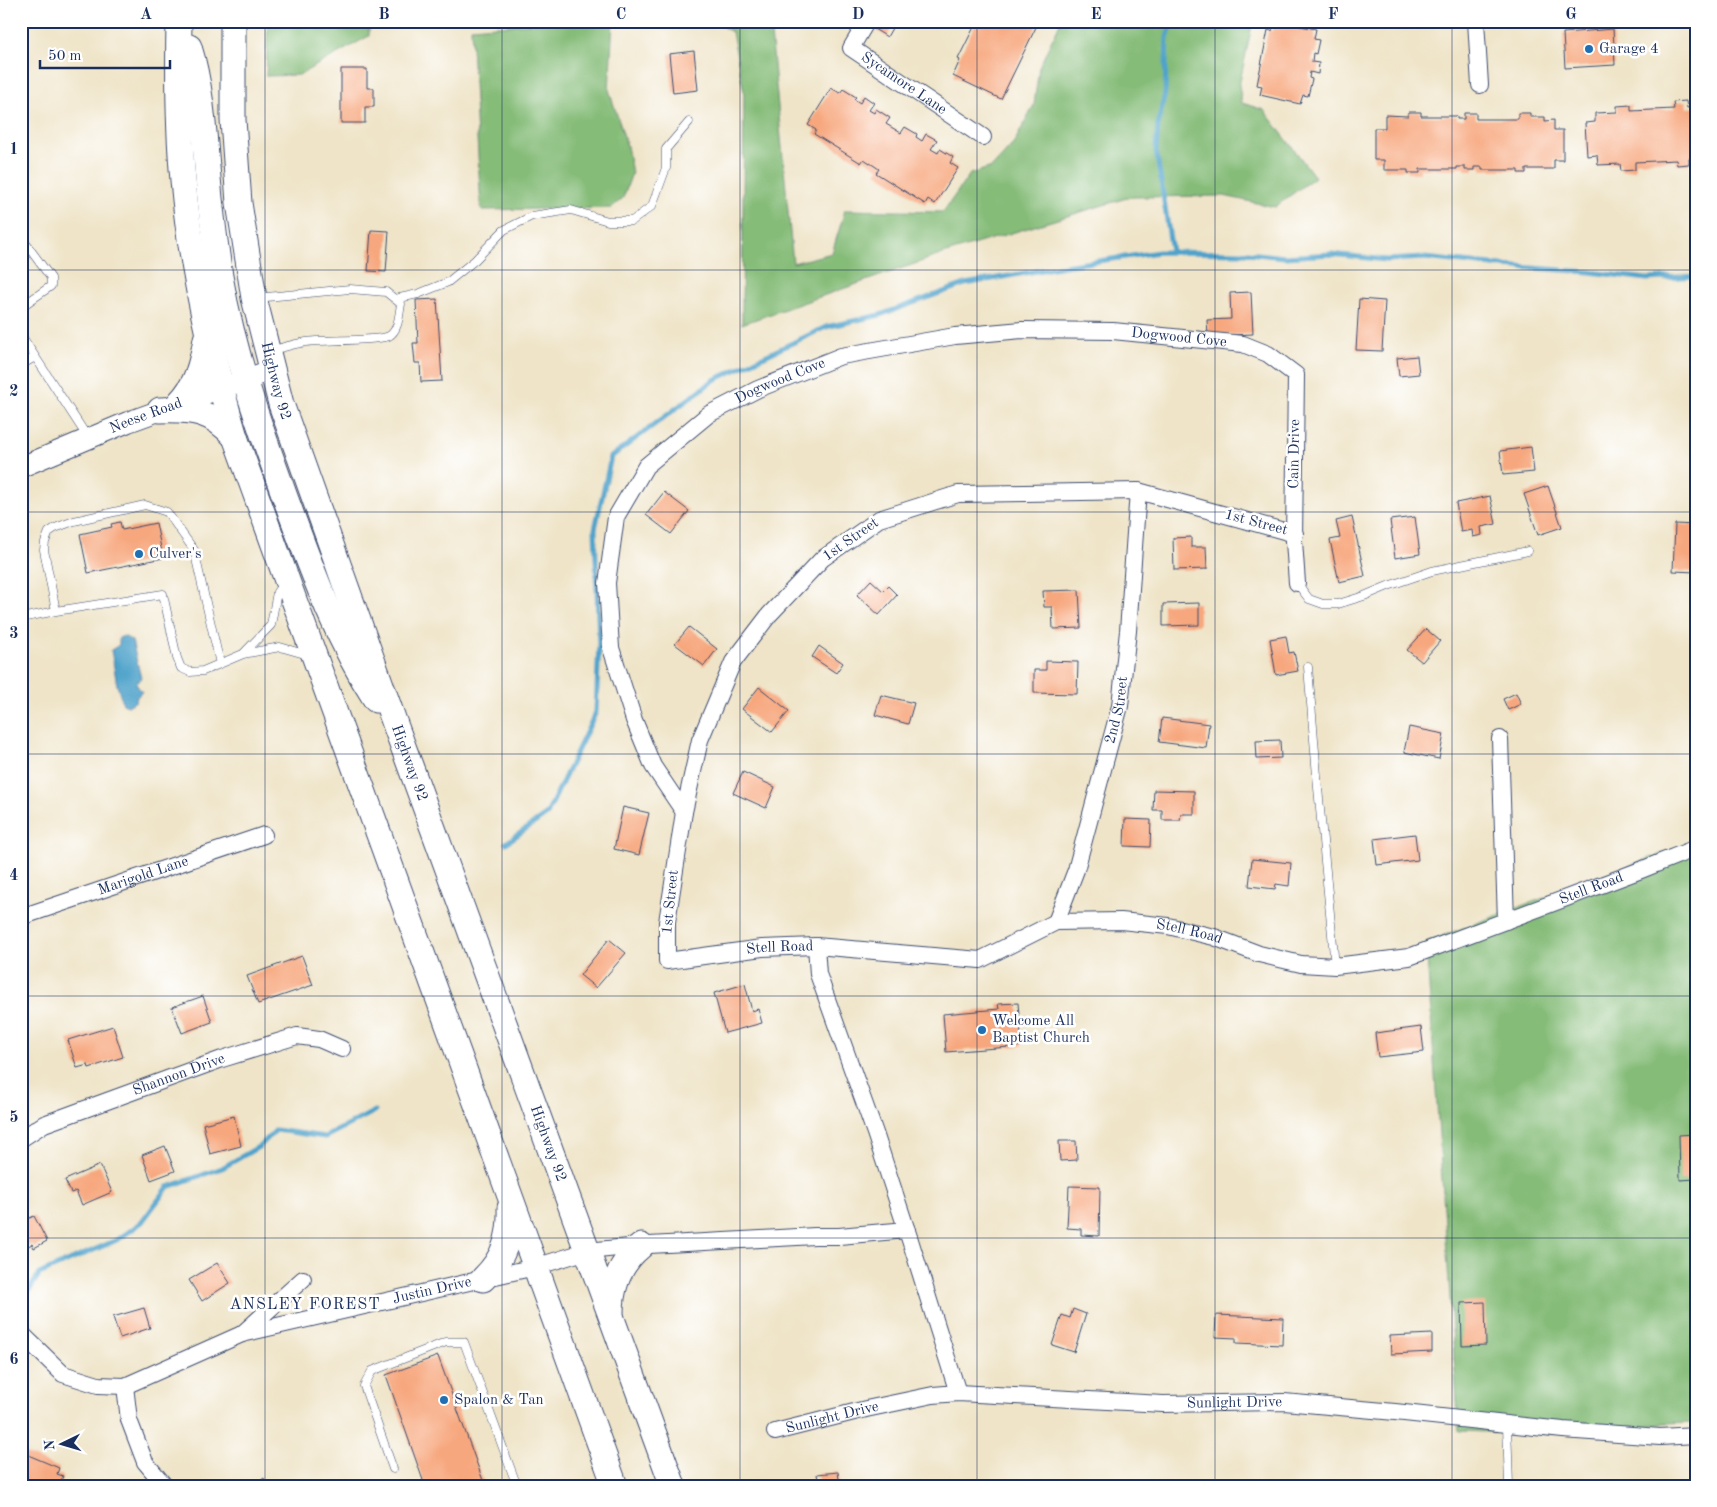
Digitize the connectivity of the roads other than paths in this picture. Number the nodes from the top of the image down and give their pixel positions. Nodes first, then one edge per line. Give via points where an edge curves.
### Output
1 (180, 21) edge
2 (221, 21) edge
3 (233, 21) edge
4 (867, 21) edge
5 (1476, 21) edge
6 (233, 70) junction
7 (1480, 85) dead end
8 (689, 122) dead end
9 (983, 137) dead end
10 (21, 237) edge
11 (254, 298) junction
12 (394, 299) junction
13 (21, 307) edge
14 (207, 332) junction
15 (21, 335) edge
16 (35, 357) junction
17 (269, 361) junction
18 (21, 365) edge
19 (1296, 375) joint
20 (245, 379) junction
21 (221, 388) junction
22 (170, 406) junction
23 (235, 437) junction
24 (88, 438) junction
25 (21, 467) edge
26 (1138, 491) junction
27 (1294, 534) junction
28 (1528, 551) dead end
29 (286, 581) junction
30 (1297, 583) joint
31 (56, 610) junction
32 (21, 618) edge
33 (243, 654) junction
34 (313, 657) junction
35 (220, 664) junction
36 (1308, 667) dead end
37 (396, 727) junction
38 (1500, 739) dead end
39 (684, 812) junction
40 (264, 834) dead end
41 (1696, 848) edge
42 (21, 917) edge
43 (1506, 920) junction
44 (1056, 922) junction
45 (816, 946) junction
46 (667, 961) joint
47 (1335, 966) junction
48 (342, 1049) dead end
49 (21, 1139) edge
50 (508, 1193) junction
51 (907, 1230) junction
52 (641, 1246) junction
53 (586, 1251) junction
54 (535, 1267) junction
55 (303, 1279) dead end
56 (483, 1279) junction
57 (611, 1318) junction
58 (21, 1333) edge
59 (242, 1334) junction
60 (125, 1386) junction
61 (958, 1393) junction
62 (1507, 1425) junction
63 (775, 1432) dead end
64 (1696, 1435) edge
65 (393, 1469) dead end
66 (613, 1484) edge
67 (165, 1486) edge
68 (516, 1486) edge
69 (673, 1486) edge
70 (1509, 1486) edge

1 - 14 main road via 179,123 183,178 192,258
1 - 20 main road via 192,56 198,91 221,278
2 - 6 main road
3 - 6 main road, Highway 92
4 - 9 street, Sycamore Lane via 851,48
5 - 7 street
6 - 11 main road, Highway 92 via 236,168
8 - 12 lane via 666,149 666,168 652,206 632,221 608,221 571,210 532,216 504,230 448,282
10 - 13 lane via 51,278 51,286
11 - 12 lane via 350,289 386,292
11 - 17 main road, Highway 92
12 - 17 lane via 401,304 397,327 389,336 286,346
14 - 21 main road
14 - 22 main road via 195,382
15 - 16 lane
16 - 18 lane
16 - 24 lane
17 - 20 street, Neese Road
17 - 37 main road, Highway 92 via 298,455
19 - 27 street, Cain Drive
19 - 39 street, Dogwood Cove via 1268,354 1243,344 1113,331 1022,330 955,336 841,356 758,389 709,414 646,466 616,517 607,583 611,648 634,720 652,766
20 - 21 street, Neese Road
20 - 37 main road via 272,462 333,623 360,676
21 - 22 street, Neese Road
21 - 23 main road
22 - 23 main road via 206,414
22 - 24 street, Neese Road
23 - 29 main road
24 - 25 street, Neese Road
26 - 27 street, 1st Street
26 - 39 street, 1st Street via 958,494 880,519 836,549 822,559 769,615 733,662 700,740
26 - 44 street, 2nd Street via 1120,706 1076,870
27 - 30 street, 1st Street
28 - 30 lane via 1432,571 1338,604 1323,604 1309,599
29 - 33 lane via 277,592 271,626
29 - 34 main road
31 - 32 lane
31 - 35 lane via 164,594 181,668 190,672
31 - 35 lane via 44,550 49,532 74,521 145,505 167,512 194,550
33 - 34 lane via 280,647
33 - 35 lane
34 - 50 main road
36 - 47 lane
37 - 53 main road, Highway 92
38 - 43 street
39 - 46 street, 1st Street via 667,922
40 - 42 street, Marigold Lane
41 - 43 street, Stell Road
43 - 47 street, Stell Road via 1409,957
44 - 45 street, Stell Road via 980,960
44 - 47 street, Stell Road via 1121,921 1168,926 1214,937 1258,954 1300,964
45 - 46 street, Stell Road via 762,948
45 - 51 street via 818,974
48 - 49 street, Shannon Drive via 319,1039 297,1036 222,1059 44,1124
50 - 54 main road
50 - 56 main road via 508,1238 498,1263
51 - 52 street
51 - 61 street
52 - 53 street
52 - 57 main road via 617,1276
53 - 54 street
53 - 57 main road, Highway 92
54 - 56 street, Justin Drive
54 - 66 main road
55 - 59 street, Justin Drive
56 - 59 street, Justin Drive
57 - 69 main road, Highway 92
58 - 60 street, Justin Drive via 63,1374 98,1385
59 - 60 street, Justin Drive
60 - 67 street via 129,1420 145,1462
61 - 62 street, Sunlight Drive via 1163,1404 1284,1402
61 - 63 street, Sunlight Drive via 866,1409
62 - 64 street, Sunlight Drive via 1660,1437
62 - 70 lane
65 - 68 lane via 364,1386 372,1371 446,1342 464,1342

